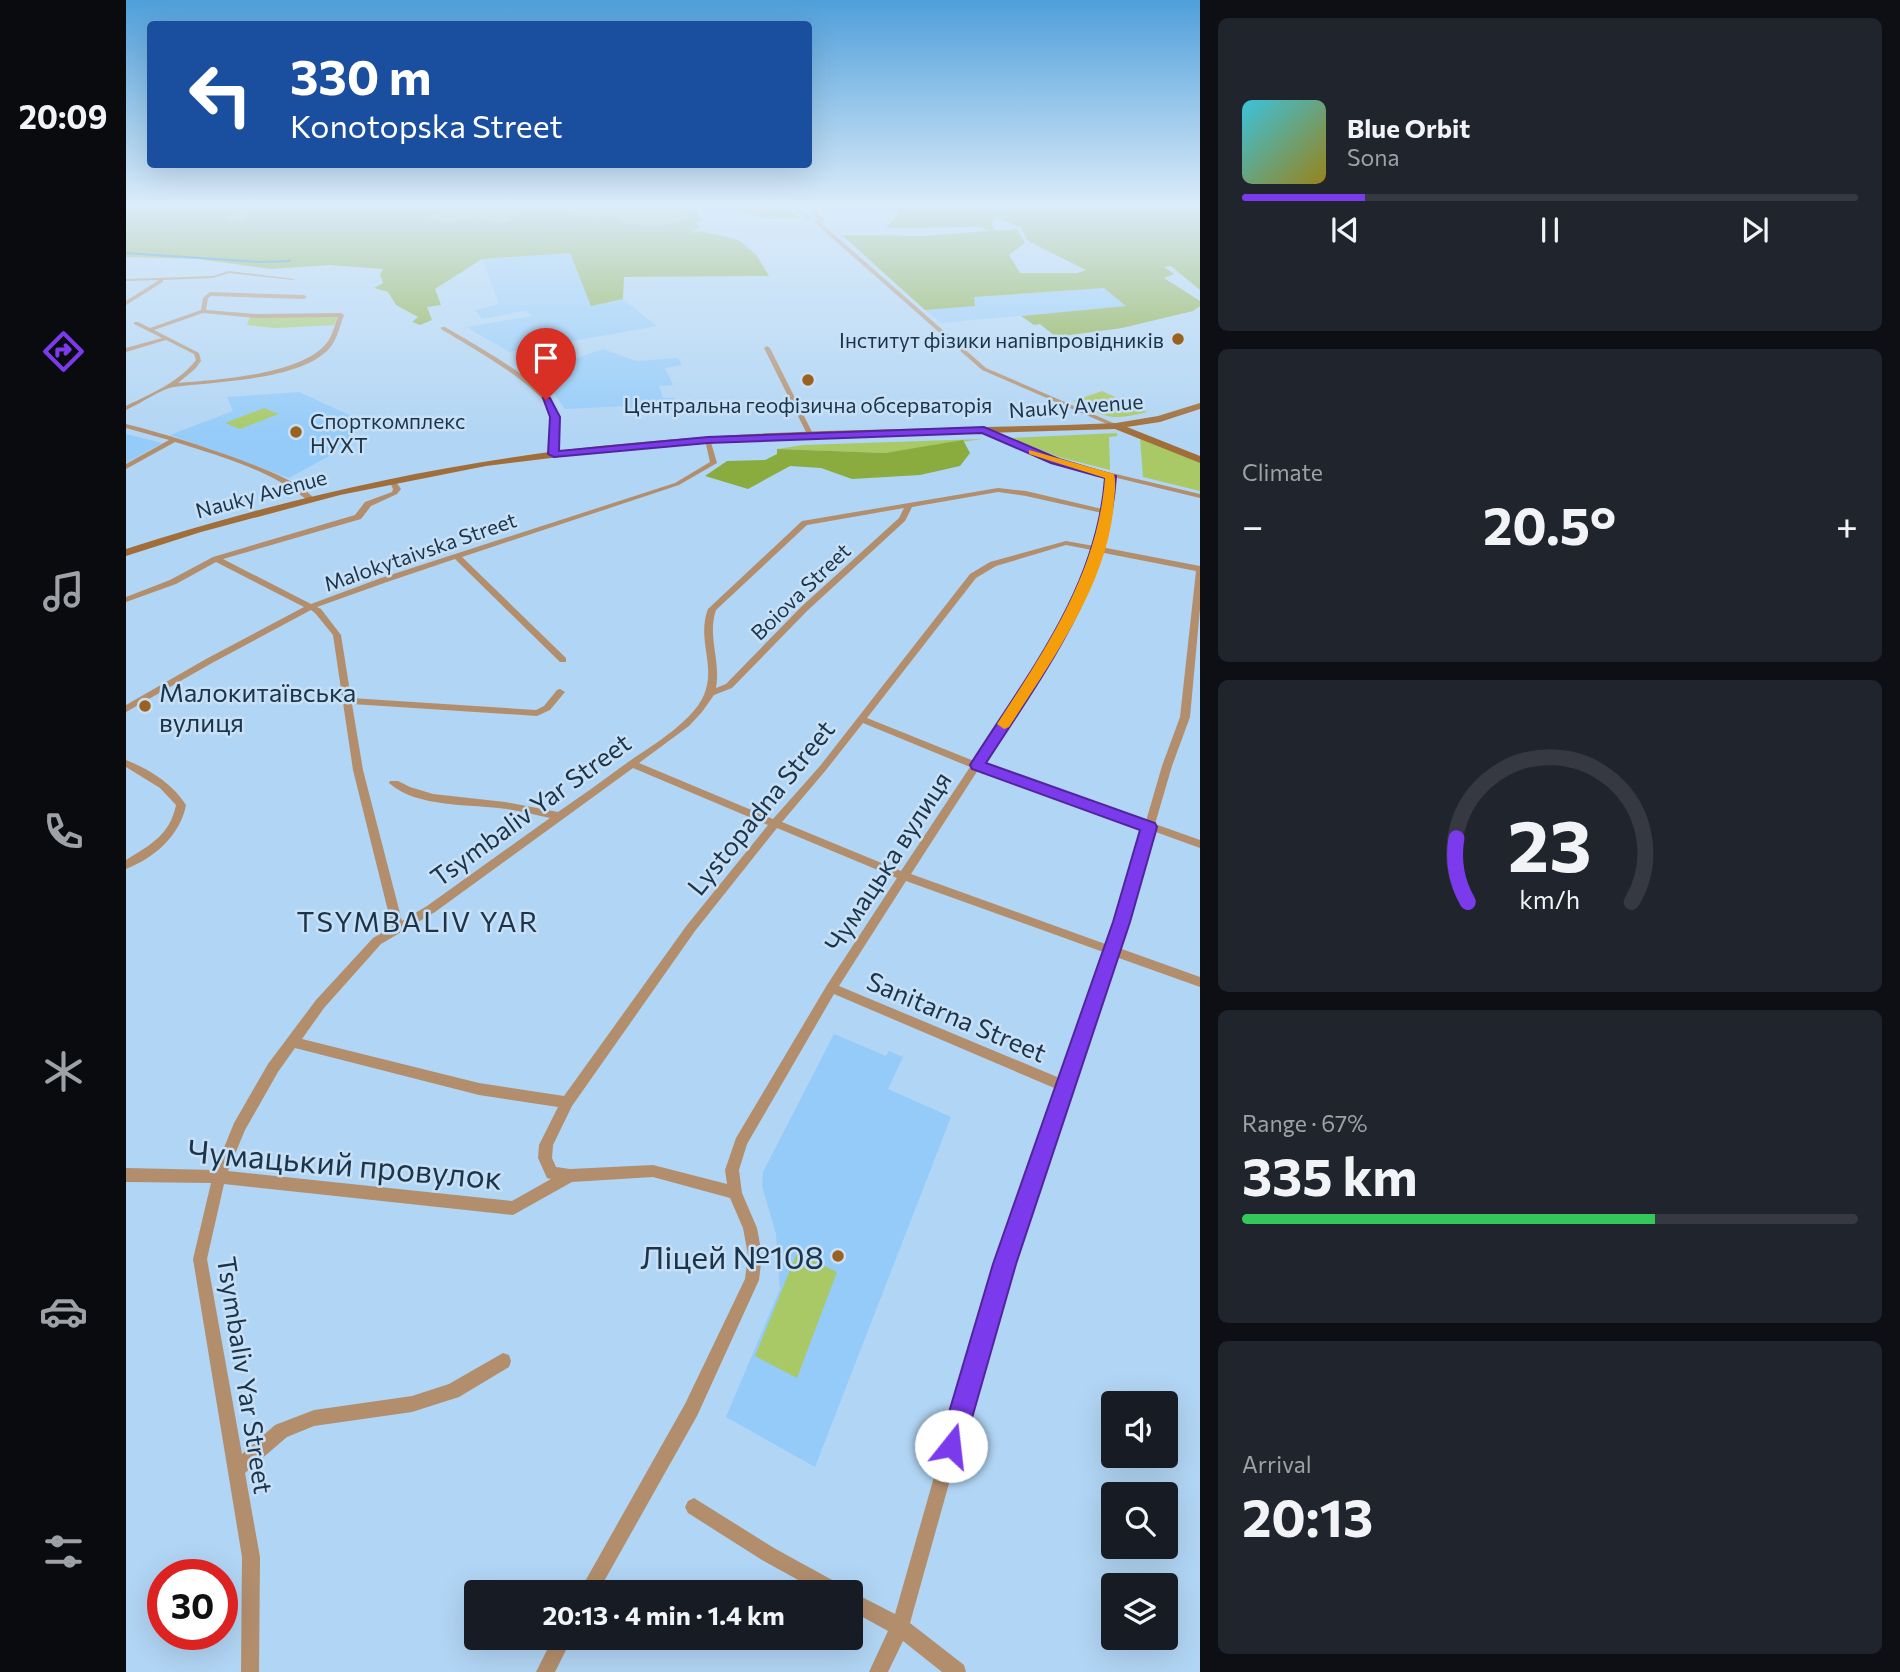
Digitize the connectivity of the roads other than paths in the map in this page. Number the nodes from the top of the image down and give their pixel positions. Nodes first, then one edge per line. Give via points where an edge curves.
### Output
1 (158, 282) edge
2 (888, 282) edge
3 (304, 297) dead end
4 (126, 303) edge
5 (203, 311) junction
6 (135, 323) dead end
7 (443, 328) dead end
8 (151, 330) junction
9 (168, 338) junction
10 (767, 348) dead end
11 (126, 350) edge
12 (167, 386) junction
13 (1200, 406) edge
14 (126, 408) edge
15 (126, 426) edge
16 (1115, 426) junction
17 (984, 430) junction
18 (811, 436) junction
19 (176, 439) junction
20 (708, 440) junction
21 (554, 454) junction
22 (1200, 460) edge
23 (126, 467) edge
24 (1110, 476) junction
25 (392, 480) junction
26 (1200, 496) edge
27 (310, 498) junction
28 (908, 507) junction
29 (1108, 512) junction
30 (1099, 549) junction
31 (126, 553) edge
32 (456, 556) junction
33 (216, 559) junction
34 (1200, 569) edge
35 (126, 600) edge
36 (311, 607) junction
37 (564, 660) dead end
38 (560, 692) dead end
39 (710, 694) junction
40 (1194, 697) edge
41 (348, 701) junction
42 (126, 709) edge
43 (861, 719) junction
44 (126, 762) edge
45 (632, 764) junction
46 (977, 765) junction
47 (394, 783) dead end
48 (558, 816) junction
49 (775, 823) junction
50 (1149, 827) junction
51 (1200, 844) edge
52 (126, 865) edge
53 (904, 874) junction
54 (398, 928) junction
55 (1112, 949) junction
56 (1200, 982) edge
57 (831, 988) junction
58 (293, 1042) junction
59 (1066, 1087) junction
60 (567, 1102) junction
61 (126, 1175) edge
62 (570, 1176) junction
63 (219, 1177) junction
64 (735, 1193) junction
65 (503, 1361) dead end
66 (237, 1469) junction
67 (694, 1507) dead end
68 (595, 1580) edge
69 (815, 1580) edge
70 (863, 1607) edge
71 (900, 1627) junction
72 (557, 1650) edge
73 (250, 1672) edge
74 (545, 1672) edge
75 (878, 1672) edge
76 (957, 1672) edge

1 - 4 street
2 - 16 street via 984,369
3 - 5 street via 219,293 206,298
5 - 8 street
5 - 12 street via 341,315 328,346 300,362 248,377
6 - 8 street
7 - 21 street via 546,400 555,417
8 - 9 street
9 - 11 street
9 - 12 street via 196,353 199,360
10 - 18 street
12 - 14 street
13 - 16 main road, Nauky Avenue
15 - 19 street
16 - 17 main road, Nauky Avenue
16 - 22 main road
17 - 18 main road, Nauky Avenue
17 - 24 street via 1055,461
18 - 20 main road, Nauky Avenue
19 - 23 street
19 - 27 street via 295,486
20 - 21 main road, Nauky Avenue
20 - 32 street, Malokytaivska Street via 714,463 677,484
21 - 25 main road, Nauky Avenue
24 - 26 street
24 - 29 street, Чумацька вулиця
25 - 27 main road, Nauky Avenue
25 - 33 street via 397,489 368,504 358,517
27 - 31 main road, Nauky Avenue
28 - 29 street via 998,489
28 - 39 street, Boiova Street via 902,519 729,686
28 - 39 street via 805,523 727,593 707,619
29 - 30 street, Чумацька вулиця
30 - 34 street, Lystopadna Street
30 - 43 street, Lystopadna Street via 1066,543 978,571
30 - 46 street, Чумацька вулиця via 1055,644
32 - 36 street, Malokytaivska Street
32 - 37 street
33 - 35 street
33 - 36 street
34 - 40 street
36 - 41 street via 337,635
36 - 42 street, Malokytaivska Street
38 - 41 street via 537,713
39 - 45 street, Tsymbaliv Yar Street via 676,732
40 - 50 street
41 - 54 street via 358,770
43 - 46 street
43 - 49 street, Lystopadna Street
44 - 52 street via 163,786 181,805 175,828
45 - 48 street, Tsymbaliv Yar Street
45 - 49 street
46 - 50 street
46 - 53 street, Чумацька вулиця
47 - 48 street via 408,792 447,800
48 - 54 street, Tsymbaliv Yar Street
49 - 53 street
49 - 60 street, Lystopadna Street via 691,928
50 - 51 street
50 - 55 street
53 - 55 street
53 - 57 street, Чумацька вулиця
54 - 58 street, Tsymbaliv Yar Street via 377,941 349,969
55 - 56 street
55 - 59 street
57 - 59 street, Sanitarna Street
57 - 64 street, Чумацька вулиця via 741,1142 732,1170
58 - 60 street via 480,1089
58 - 63 street, Tsymbaliv Yar Street via 239,1127
59 - 71 street via 985,1326
60 - 62 street, Lystopadna Street via 546,1145 545,1158 552,1173
61 - 63 street, Чумацький провулок
62 - 63 street, Чумацький провулок via 513,1208
62 - 64 street, Чумацький провулок via 653,1171
63 - 66 street, Tsymbaliv Yar Street via 200,1259
64 - 68 street via 750,1228 755,1255 751,1280 691,1410
65 - 66 street via 453,1391 412,1405 314,1418 281,1431
66 - 73 street, Tsymbaliv Yar Street via 251,1557
67 - 69 street
70 - 71 street
71 - 75 street
71 - 76 street
72 - 74 street

